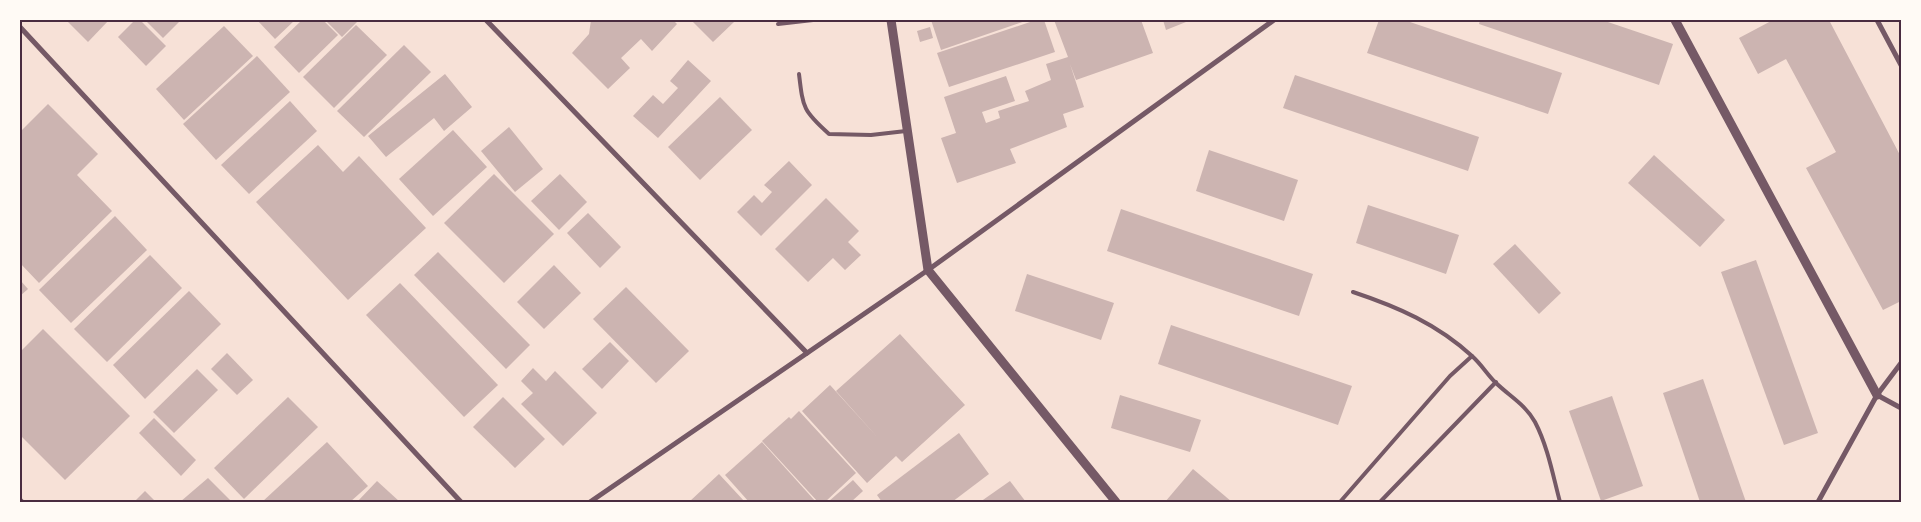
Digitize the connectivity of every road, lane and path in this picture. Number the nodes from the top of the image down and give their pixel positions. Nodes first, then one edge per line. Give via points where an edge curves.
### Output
1 (486, 20) edge
2 (813, 20) edge
3 (891, 20) edge
4 (1274, 20) edge
5 (1877, 20) edge
6 (1678, 21) edge
7 (1264, 23) edge
8 (778, 24) dead end
9 (20, 27) edge
10 (1901, 64) edge
11 (799, 74) dead end
12 (909, 130) junction
13 (928, 270) junction
14 (1353, 292) dead end
15 (807, 353) junction
16 (1472, 356) junction
17 (1901, 363) edge
18 (1496, 382) junction
19 (1877, 395) junction
20 (1901, 408) edge
21 (461, 502) edge
22 (590, 502) edge
23 (1116, 502) edge
24 (1340, 502) edge
25 (1380, 502) edge
26 (1560, 502) edge
27 (1818, 502) edge

1 - 15 street
2 - 8 lane
3 - 12 street
4 - 7 street
5 - 10 street
6 - 19 street
7 - 13 street
9 - 21 street
11 - 12 lane via 803,106 829,134
12 - 13 street
13 - 15 street
13 - 23 street
14 - 16 lane via 1421,319
15 - 22 street
16 - 18 lane
16 - 24 lane via 1450,376
17 - 19 street
18 - 25 lane
18 - 26 lane via 1523,405 1534,421
19 - 20 street
19 - 27 street

